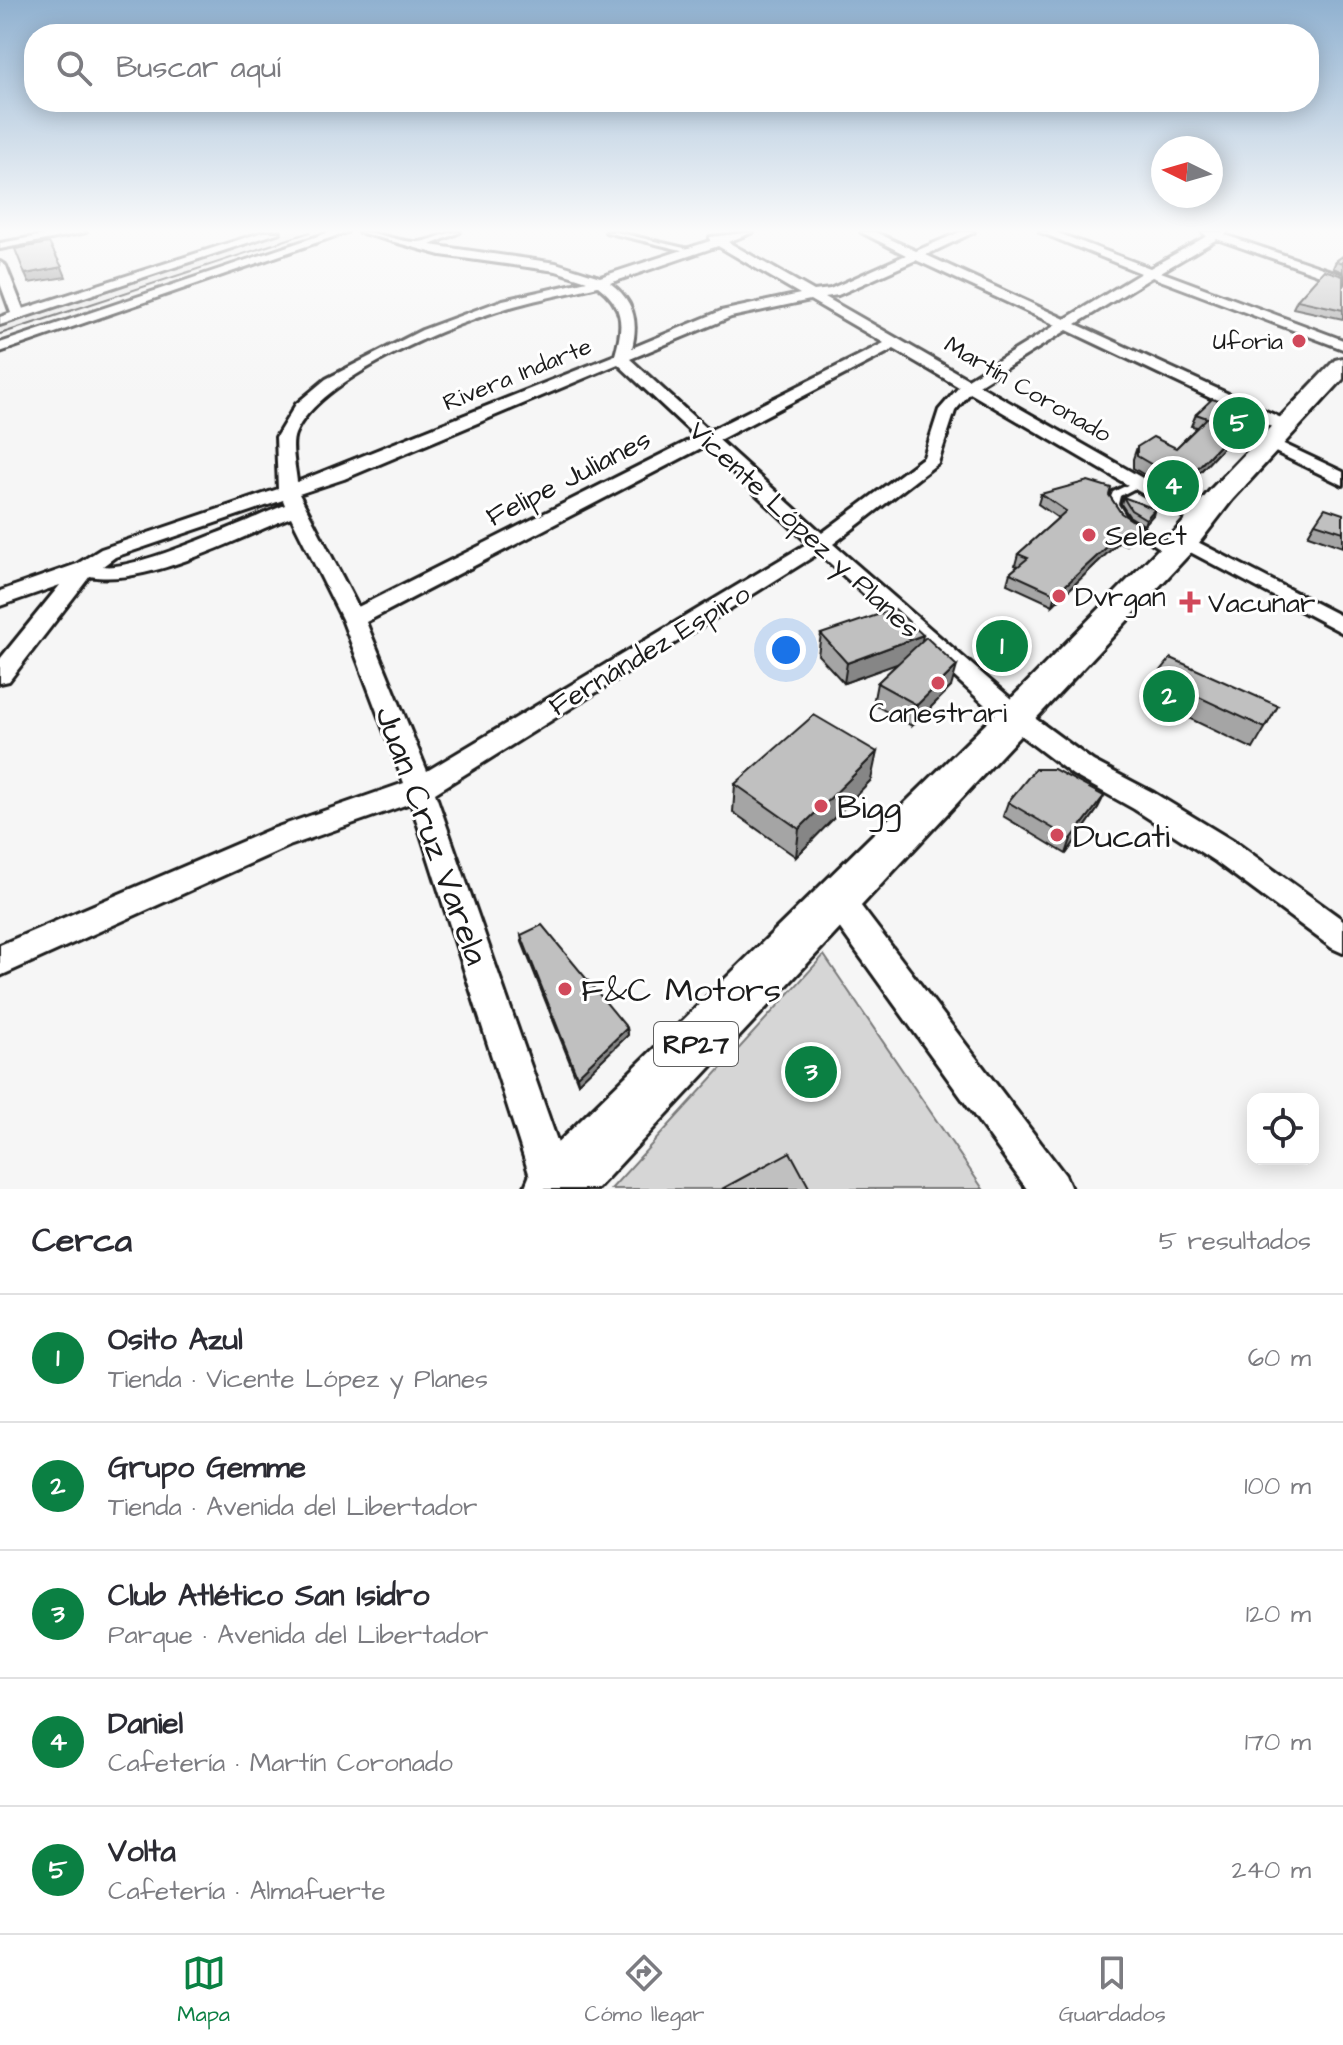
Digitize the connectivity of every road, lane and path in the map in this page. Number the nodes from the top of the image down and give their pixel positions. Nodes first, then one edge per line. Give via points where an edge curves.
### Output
1 (8, 287) edge
2 (106, 287) edge
3 (178, 287) edge
4 (575, 287) edge
5 (606, 287) edge
6 (800, 287) edge
7 (843, 287) edge
8 (989, 287) edge
9 (1126, 287) edge
10 (1192, 287) edge
11 (815, 296) junction
12 (19, 316) junction
13 (0, 321) edge
14 (1068, 324) junction
15 (895, 343) junction
16 (1343, 345) edge
17 (0, 348) edge
18 (621, 359) junction
19 (1343, 365) edge
20 (969, 385) junction
21 (1279, 435) junction
22 (706, 437) junction
23 (1343, 479) edge
24 (1138, 483) junction
25 (293, 499) junction
26 (1186, 538) junction
27 (820, 544) junction
28 (85, 569) junction
29 (0, 599) edge
30 (353, 619) junction
31 (1343, 626) edge
32 (0, 675) edge
33 (1016, 718) junction
34 (420, 789) junction
35 (837, 899) junction
36 (1343, 938) edge
37 (0, 961) edge
38 (555, 1189) edge
39 (1051, 1189) edge

1 - 12 street
2 - 12 street
3 - 17 street
4 - 25 street via 466,316 332,382 302,407 285,437
5 - 18 street via 627,310
6 - 11 street, Martín Coronado
7 - 11 street, Rivera Indarte
8 - 14 street
9 - 14 street, Fernández Espiro
10 - 16 street
11 - 15 street, Martín Coronado
11 - 18 street, Rivera Indarte via 726,314
12 - 13 street
14 - 20 street, Fernández Espiro
14 - 21 street
15 - 20 street, Martín Coronado
15 - 22 street, Felipe Julianes
18 - 22 street, Vicente López y Planes
18 - 25 street, Rivera Indarte via 337,475
19 - 21 main road, RP27
20 - 24 street, Martín Coronado
20 - 27 street, Fernández Espiro via 947,410 932,459
21 - 23 street
21 - 26 main road, RP27
22 - 27 street, Vicente López y Planes
22 - 30 street, Felipe Julianes
24 - 26 street, Martín Coronado
24 - 26 lane via 1116,494 1113,504 1123,520
25 - 28 street, Rivera Indarte via 148,566 111,574
25 - 30 street, Juan Cruz Varela
26 - 31 street, Martín Coronado
26 - 33 main road, RP27
27 - 33 street, Vicente López y Planes
27 - 34 street, Fernández Espiro
28 - 29 street, Rivera Indarte
28 - 32 street
30 - 34 street, Juan Cruz Varela
33 - 35 main road, RP27
33 - 36 street, Vicente López y Planes via 1083,768 1227,853
34 - 37 street, Fernández Espiro via 252,849
34 - 38 street, Juan Cruz Varela
35 - 38 main road, RP27
35 - 39 street

